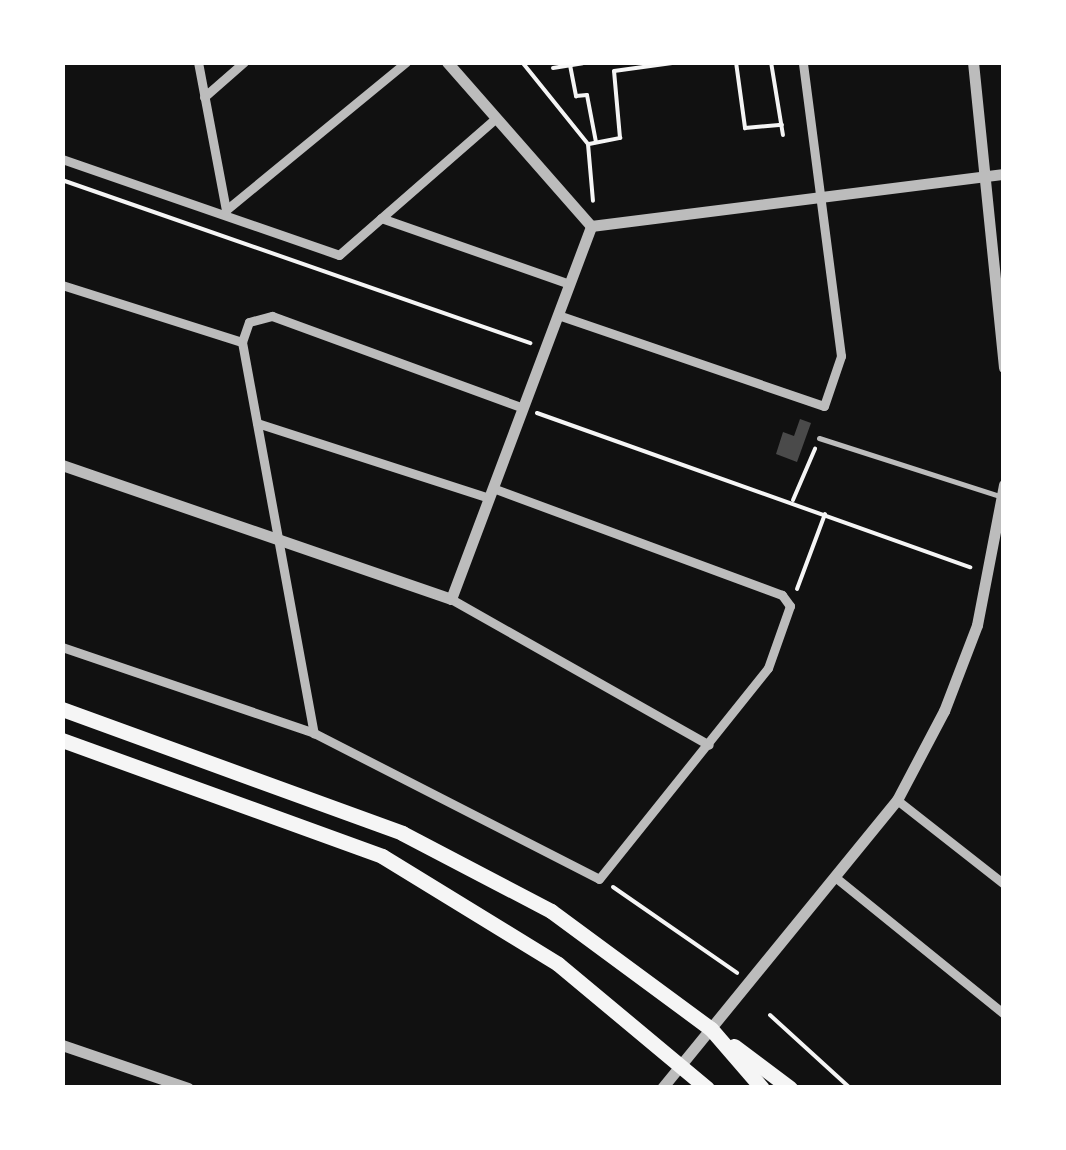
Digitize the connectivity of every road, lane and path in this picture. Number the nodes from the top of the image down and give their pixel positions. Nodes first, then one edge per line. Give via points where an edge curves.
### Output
1 (198, 62) edge
2 (244, 62) edge
3 (406, 62) edge
4 (447, 62) edge
5 (522, 62) edge
6 (679, 62) edge
7 (736, 62) edge
8 (771, 62) edge
9 (803, 62) edge
10 (973, 62) edge
11 (582, 63) edge
12 (566, 65) edge
13 (553, 68) dead end
14 (204, 97) junction
15 (496, 118) junction
16 (782, 124) junction
17 (783, 136) dead end
18 (596, 142) junction
19 (588, 144) junction
20 (62, 159) edge
21 (1004, 174) edge
22 (985, 176) junction
23 (62, 180) edge
24 (821, 196) junction
25 (226, 210) junction
26 (381, 218) junction
27 (593, 226) junction
28 (62, 284) edge
29 (569, 284) junction
30 (558, 314) junction
31 (242, 342) junction
32 (545, 348) junction
33 (1004, 367) edge
34 (523, 408) junction
35 (257, 423) junction
36 (819, 438) joint
37 (62, 465) edge
38 (1004, 485) edge
39 (491, 493) junction
40 (1002, 497) edge
41 (793, 501) junction
42 (825, 514) junction
43 (279, 540) junction
44 (990, 574) junction
45 (451, 599) junction
46 (790, 606) junction
47 (62, 647) edge
48 (62, 709) edge
49 (314, 733) junction
50 (62, 740) edge
51 (709, 745) junction
52 (896, 800) junction
53 (835, 877) junction
54 (599, 878) junction
55 (1004, 884) edge
56 (748, 982) junction
57 (1004, 1014) edge
58 (770, 1015) dead end
59 (711, 1029) junction
60 (62, 1046) edge
61 (682, 1064) junction
62 (188, 1088) edge
63 (662, 1088) edge
64 (696, 1088) edge
65 (707, 1088) edge
66 (762, 1088) edge
67 (790, 1088) edge
68 (850, 1088) edge

1 - 14 street
2 - 14 street
3 - 25 street
4 - 15 street
5 - 19 path
6 - 18 path via 614,71 620,138
7 - 16 path via 746,128
8 - 16 path
9 - 24 street
10 - 22 street
11 - 12 path
12 - 13 path
12 - 18 path via 576,96 587,96
14 - 25 street
15 - 26 street
15 - 27 street
16 - 17 path
18 - 19 path
19 - 27 path
20 - 25 street
21 - 22 street
22 - 24 street
22 - 33 street
23 - 32 path
24 - 27 street
24 - 30 street via 841,356 824,406
25 - 26 street via 339,255
26 - 29 street
27 - 29 street
28 - 31 street
29 - 30 street
30 - 32 street
31 - 34 street via 249,322 272,316
31 - 35 street
32 - 34 street
34 - 39 street
34 - 41 path
35 - 39 street
35 - 43 street
36 - 40 lane
36 - 41 path
37 - 43 street
38 - 40 street
39 - 45 street
39 - 46 street via 782,596
40 - 44 street
41 - 42 path
42 - 44 path
42 - 46 path
43 - 45 street
43 - 49 street
44 - 52 street via 944,711
45 - 51 street
46 - 51 street via 768,668
47 - 49 street
48 - 59 highway via 402,833 551,912
49 - 54 street
50 - 61 highway via 382,856 558,964
51 - 54 street
52 - 53 street
52 - 55 street
53 - 56 street
53 - 57 street
54 - 56 path
56 - 59 street
58 - 68 path
59 - 61 street
59 - 66 highway
59 - 67 highway
60 - 62 street
61 - 63 street
61 - 64 highway
61 - 65 highway

